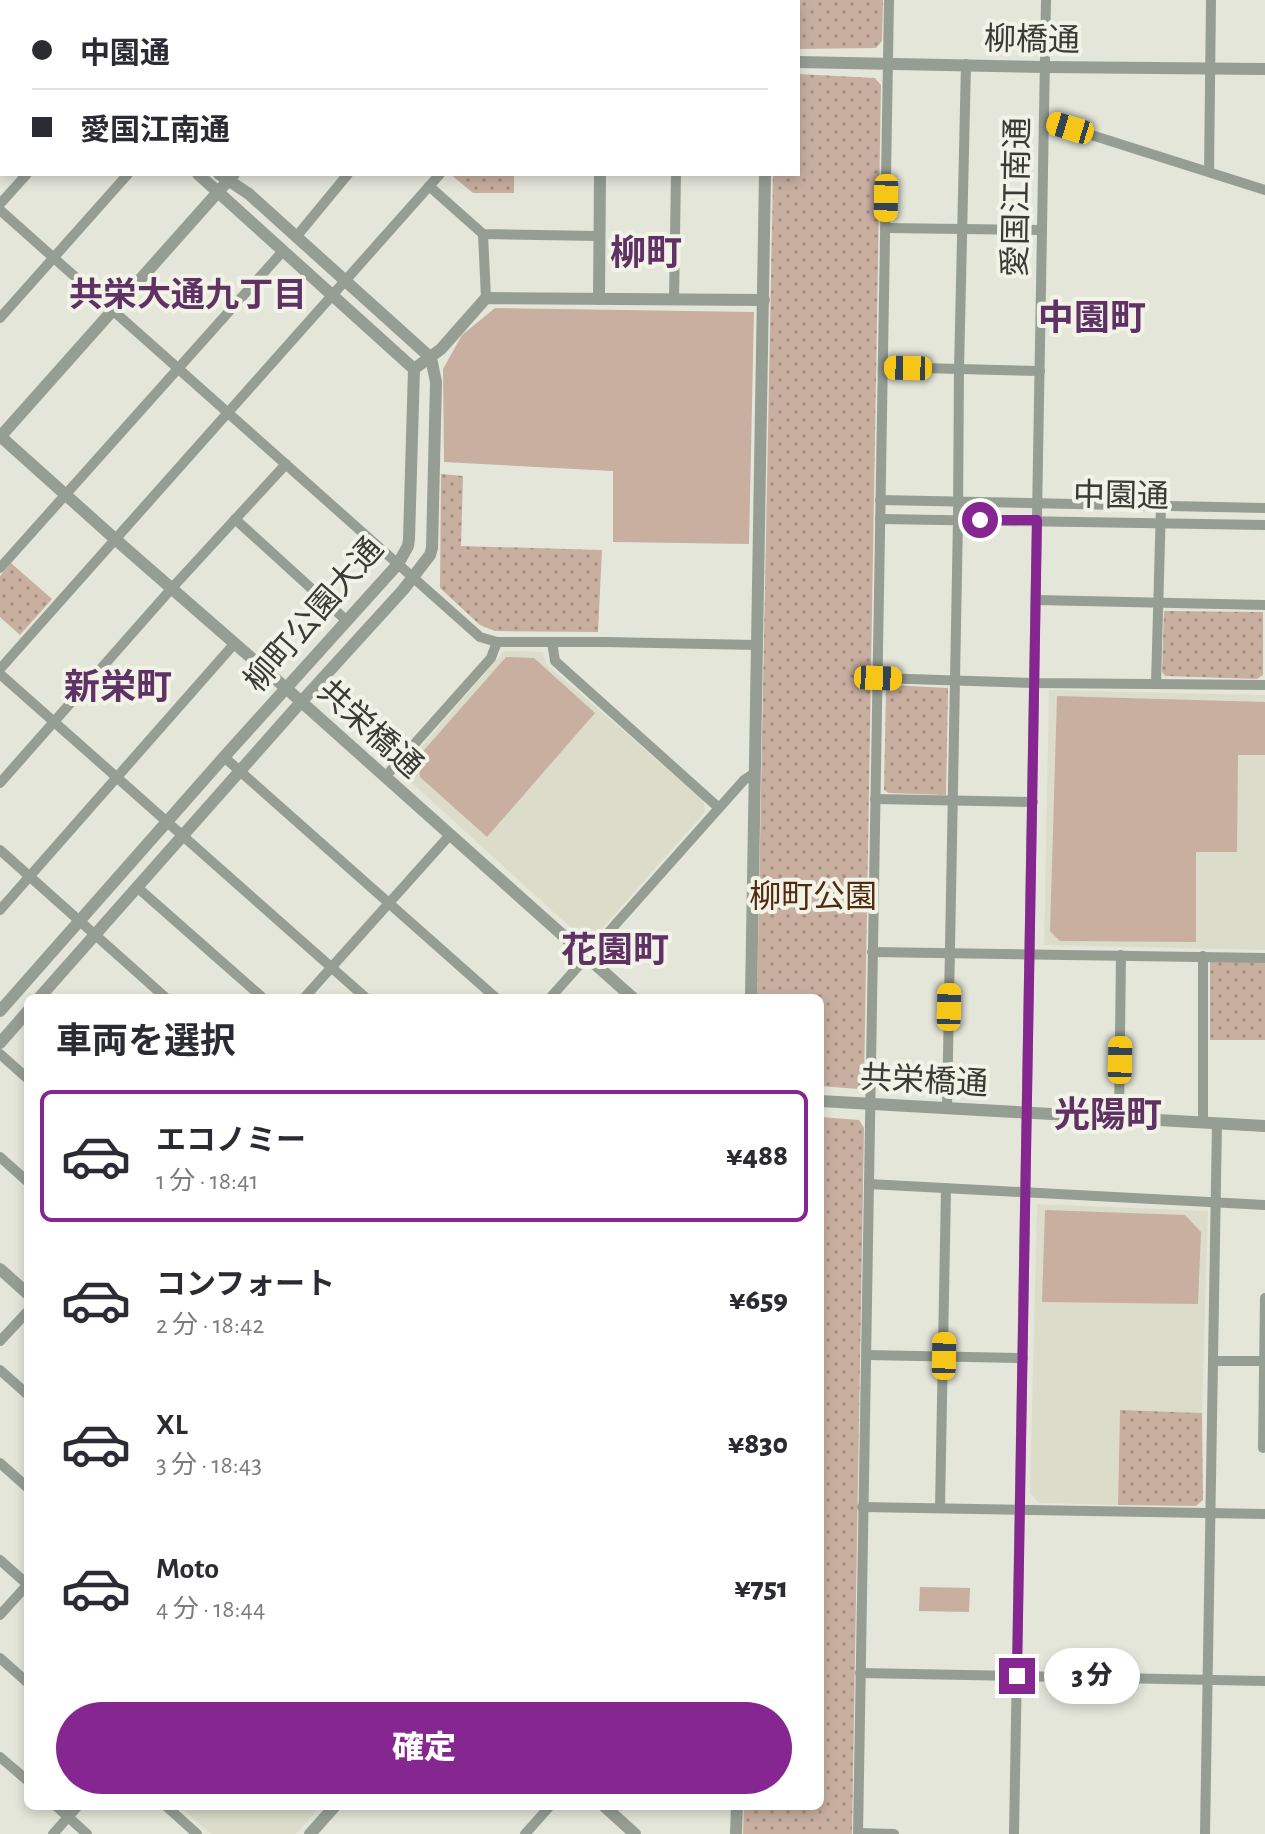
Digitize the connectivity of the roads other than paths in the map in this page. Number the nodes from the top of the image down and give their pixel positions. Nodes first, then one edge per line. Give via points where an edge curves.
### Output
1 (889, 0) edge
2 (1046, 0) edge
3 (1211, 0) edge
4 (800, 62) edge
5 (888, 64) junction
6 (966, 64) junction
7 (1044, 67) junction
8 (1209, 68) junction
9 (1265, 69) edge
10 (1044, 120) junction
11 (1209, 172) junction
12 (25, 176) edge
13 (126, 176) edge
14 (200, 176) edge
15 (227, 176) edge
16 (346, 176) edge
17 (438, 176) edge
18 (600, 176) edge
19 (676, 176) edge
20 (765, 176) edge
21 (429, 186) junction
22 (1265, 190) edge
23 (218, 192) junction
24 (0, 207) edge
25 (885, 228) junction
26 (961, 229) junction
27 (1042, 230) junction
28 (483, 234) junction
29 (598, 236) junction
30 (296, 237) junction
31 (283, 251) junction
32 (54, 258) junction
33 (345, 281) junction
34 (333, 296) junction
35 (486, 298) junction
36 (599, 299) junction
37 (674, 300) junction
38 (764, 300) junction
39 (113, 310) junction
40 (0, 318) edge
41 (431, 358) junction
42 (883, 367) junction
43 (178, 369) junction
44 (414, 369) junction
45 (959, 369) junction
46 (1040, 371) junction
47 (228, 413) junction
48 (0, 436) edge
49 (286, 464) junction
50 (66, 494) junction
51 (880, 500) junction
52 (958, 502) junction
53 (1037, 504) junction
54 (1161, 506) junction
55 (1265, 508) edge
56 (235, 519) junction
57 (880, 519) junction
58 (958, 519) junction
59 (1037, 520) junction
60 (1161, 522) junction
61 (1265, 525) edge
62 (115, 539) junction
63 (398, 564) junction
64 (0, 568) edge
65 (413, 578) junction
66 (172, 588) junction
67 (1036, 600) junction
68 (1158, 603) junction
69 (1265, 605) edge
70 (347, 621) junction
71 (497, 642) junction
72 (552, 642) junction
73 (235, 643) junction
74 (757, 645) junction
75 (0, 672) edge
76 (878, 678) junction
77 (954, 680) junction
78 (1034, 683) junction
79 (1156, 684) junction
80 (1265, 685) edge
81 (287, 689) junction
82 (301, 702) junction
83 (55, 722) junction
84 (224, 757) junction
85 (240, 771) junction
86 (755, 773) junction
87 (117, 777) junction
88 (385, 777) junction
89 (0, 783) edge
90 (875, 799) junction
91 (952, 801) junction
92 (1033, 802) junction
93 (719, 808) junction
94 (168, 822) junction
95 (183, 836) junction
96 (449, 836) junction
97 (0, 850) edge
98 (30, 876) junction
99 (138, 888) junction
100 (389, 903) junction
101 (0, 910) edge
102 (80, 921) junction
103 (95, 936) junction
104 (872, 952) junction
105 (950, 952) junction
106 (1030, 954) junction
107 (1121, 955) junction
108 (586, 956) junction
109 (1203, 956) junction
110 (1265, 958) edge
111 (332, 967) junction
112 (45, 994) edge
113 (161, 994) edge
114 (258, 994) edge
115 (308, 994) edge
116 (362, 994) edge
117 (491, 994) edge
118 (553, 994) edge
119 (629, 994) edge
120 (751, 994) edge
121 (0, 1011) edge
122 (24, 1016) edge
123 (0, 1043) edge
124 (0, 1054) edge
125 (24, 1075) edge
126 (824, 1101) edge
127 (869, 1105) junction
128 (947, 1109) junction
129 (1027, 1113) junction
130 (1119, 1117) junction
131 (1203, 1122) junction
132 (1217, 1123) junction
133 (1265, 1126) edge
134 (0, 1157) edge
135 (24, 1178) edge
136 (869, 1184) junction
137 (946, 1188) junction
138 (1025, 1193) junction
139 (1216, 1203) junction
140 (1265, 1205) edge
141 (0, 1269) edge
142 (24, 1290) edge
143 (1265, 1298) edge
144 (24, 1315) edge
145 (0, 1341) edge
146 (867, 1355) junction
147 (944, 1356) junction
148 (1023, 1358) junction
149 (1214, 1361) junction
150 (1264, 1361) edge
151 (0, 1370) edge
152 (24, 1391) edge
153 (1263, 1448) dead end
154 (0, 1463) edge
155 (24, 1484) edge
156 (862, 1507) junction
157 (940, 1508) junction
158 (1019, 1510) junction
159 (1210, 1513) junction
160 (1265, 1514) edge
161 (0, 1560) edge
162 (24, 1581) edge
163 (24, 1588) edge
164 (0, 1615) edge
165 (0, 1658) edge
166 (860, 1673) junction
167 (1017, 1676) junction
168 (24, 1679) edge
169 (1209, 1680) junction
170 (1265, 1681) edge
171 (0, 1757) edge
172 (24, 1778) edge
173 (60, 1810) edge
174 (74, 1810) edge
175 (170, 1810) edge
176 (331, 1810) edge
177 (546, 1810) edge
178 (608, 1810) edge
179 (737, 1810) edge
180 (68, 1817) junction
181 (53, 1834) edge
182 (87, 1834) edge
183 (197, 1834) edge
184 (310, 1834) edge
185 (525, 1834) edge
186 (635, 1834) edge
187 (736, 1834) edge
188 (858, 1834) edge
189 (894, 1834) edge
190 (1014, 1834) edge
191 (1205, 1834) edge

1 - 5 street
2 - 7 street, 愛国江南通
3 - 8 street
4 - 5 street, 柳橋通
5 - 6 street, 柳橋通
5 - 25 street
6 - 7 street, 柳橋通
6 - 26 street
7 - 8 street, 柳橋通
7 - 10 street, 愛国江南通
8 - 9 street, 柳橋通
8 - 11 street
10 - 11 street
10 - 27 street, 愛国江南通
11 - 22 street
12 - 24 street
13 - 32 street
14 - 23 street
15 - 23 street
15 - 30 street
16 - 30 street
17 - 21 street
18 - 29 street
19 - 37 street
20 - 38 street
21 - 28 street
21 - 33 street
23 - 31 street
23 - 39 street
24 - 32 street
25 - 26 street
25 - 42 street
26 - 27 street
26 - 45 street
27 - 46 street, 愛国江南通
28 - 29 street
28 - 35 street
29 - 36 street
30 - 33 street
31 - 34 street
31 - 43 street
32 - 39 street
32 - 40 street
33 - 34 street
33 - 41 street
34 - 44 street
34 - 47 street
35 - 36 street
35 - 41 street
36 - 37 street
37 - 38 street
38 - 74 street
39 - 43 street
39 - 48 street
41 - 44 street
41 - 65 street, 柳町公園大通 via 436,382 432,548
42 - 45 street
42 - 51 street
43 - 47 street
43 - 50 street
44 - 63 street, 柳町公園大通 via 409,539
45 - 46 street
45 - 52 street
46 - 53 street, 愛国江南通
47 - 49 street
47 - 62 street
48 - 50 street, 共栄橋通
49 - 56 street
49 - 63 street
50 - 62 street, 共栄橋通
50 - 64 street
51 - 52 street, 中園通
51 - 57 street
52 - 53 street, 中園通
52 - 58 street
53 - 54 street, 中園通
53 - 59 street, 愛国江南通
54 - 55 street, 中園通
54 - 60 street
56 - 66 street
56 - 70 street
57 - 58 street, 中園通
57 - 76 street
58 - 59 street, 中園通
58 - 77 street
59 - 60 street, 中園通
59 - 67 street, 愛国江南通
60 - 61 street, 中園通
60 - 68 street
62 - 66 street, 共栄橋通
62 - 75 street
63 - 65 street
63 - 70 street, 柳町公園大通
65 - 71 street via 480,637
65 - 82 street, 柳町公園大通
66 - 73 street, 共栄橋通
66 - 83 street
67 - 68 street
67 - 78 street, 愛国江南通
68 - 69 street
68 - 79 street
70 - 81 street, 柳町公園大通
71 - 72 street
71 - 88 street via 491,658
72 - 74 street
72 - 93 street via 555,661
73 - 81 street, 共栄橋通
73 - 87 street
74 - 86 street
75 - 83 street
76 - 77 street
76 - 90 street
77 - 78 street
77 - 91 street
78 - 79 street
78 - 92 street, 愛国江南通
79 - 80 street
81 - 82 street, 共栄橋通
81 - 84 street, 柳町公園大通
82 - 85 street, 柳町公園大通
82 - 88 street, 共栄橋通
83 - 87 street
83 - 89 street
84 - 85 street
84 - 94 street, 柳町公園大通
85 - 95 street, 柳町公園大通
85 - 100 street
86 - 93 street
86 - 120 street
87 - 94 street
87 - 98 street
88 - 96 street, 共栄橋通
90 - 91 street
90 - 104 street
91 - 92 street
91 - 105 street
92 - 106 street, 愛国江南通
93 - 108 street
94 - 95 street
94 - 102 street, 柳町公園大通
95 - 99 street, 柳町公園大通
95 - 111 street
96 - 100 street
96 - 108 street, 共栄橋通
97 - 98 street
98 - 101 street
98 - 102 street
99 - 103 street, 柳町公園大通
99 - 114 street
100 - 111 street
100 - 117 street
102 - 103 street
102 - 121 street, 柳町公園大通
103 - 112 street, 柳町公園大通
103 - 113 street
104 - 105 street
104 - 127 street
105 - 106 street
105 - 128 street
106 - 107 street
106 - 129 street, 愛国江南通
107 - 109 street
107 - 130 street
108 - 118 street
108 - 119 street, 共栄橋通
109 - 110 street
109 - 131 street
111 - 115 street
111 - 116 street
122 - 123 street
124 - 125 street
126 - 127 street, 共栄橋通
127 - 128 street, 共栄橋通
127 - 136 street
128 - 129 street, 共栄橋通
129 - 130 street, 共栄橋通
129 - 138 street, 愛国江南通
130 - 131 street, 共栄橋通
131 - 132 street, 共栄橋通
132 - 133 street, 共栄橋通
132 - 139 street
134 - 135 street
136 - 137 street
136 - 146 street
137 - 138 street
137 - 147 street
138 - 139 street
138 - 148 street, 愛国江南通
139 - 140 street
139 - 149 street
141 - 142 street
143 - 150 street
144 - 145 street
146 - 147 street
146 - 156 street
147 - 148 street
147 - 157 street
148 - 158 street, 愛国江南通
149 - 150 street
149 - 159 street
150 - 153 street
151 - 152 street
154 - 155 street
156 - 157 street
156 - 166 street
157 - 158 street
158 - 159 street
158 - 167 street, 愛国江南通
159 - 160 street
159 - 169 street
161 - 162 street
163 - 164 street
165 - 168 street
166 - 167 street
166 - 188 street
167 - 169 street
167 - 190 street, 愛国江南通
169 - 170 street
169 - 191 street
171 - 172 street
173 - 180 street
174 - 180 street
175 - 183 street
176 - 184 street
177 - 185 street
178 - 186 street
179 - 187 street
180 - 181 street
180 - 182 street
188 - 189 street

